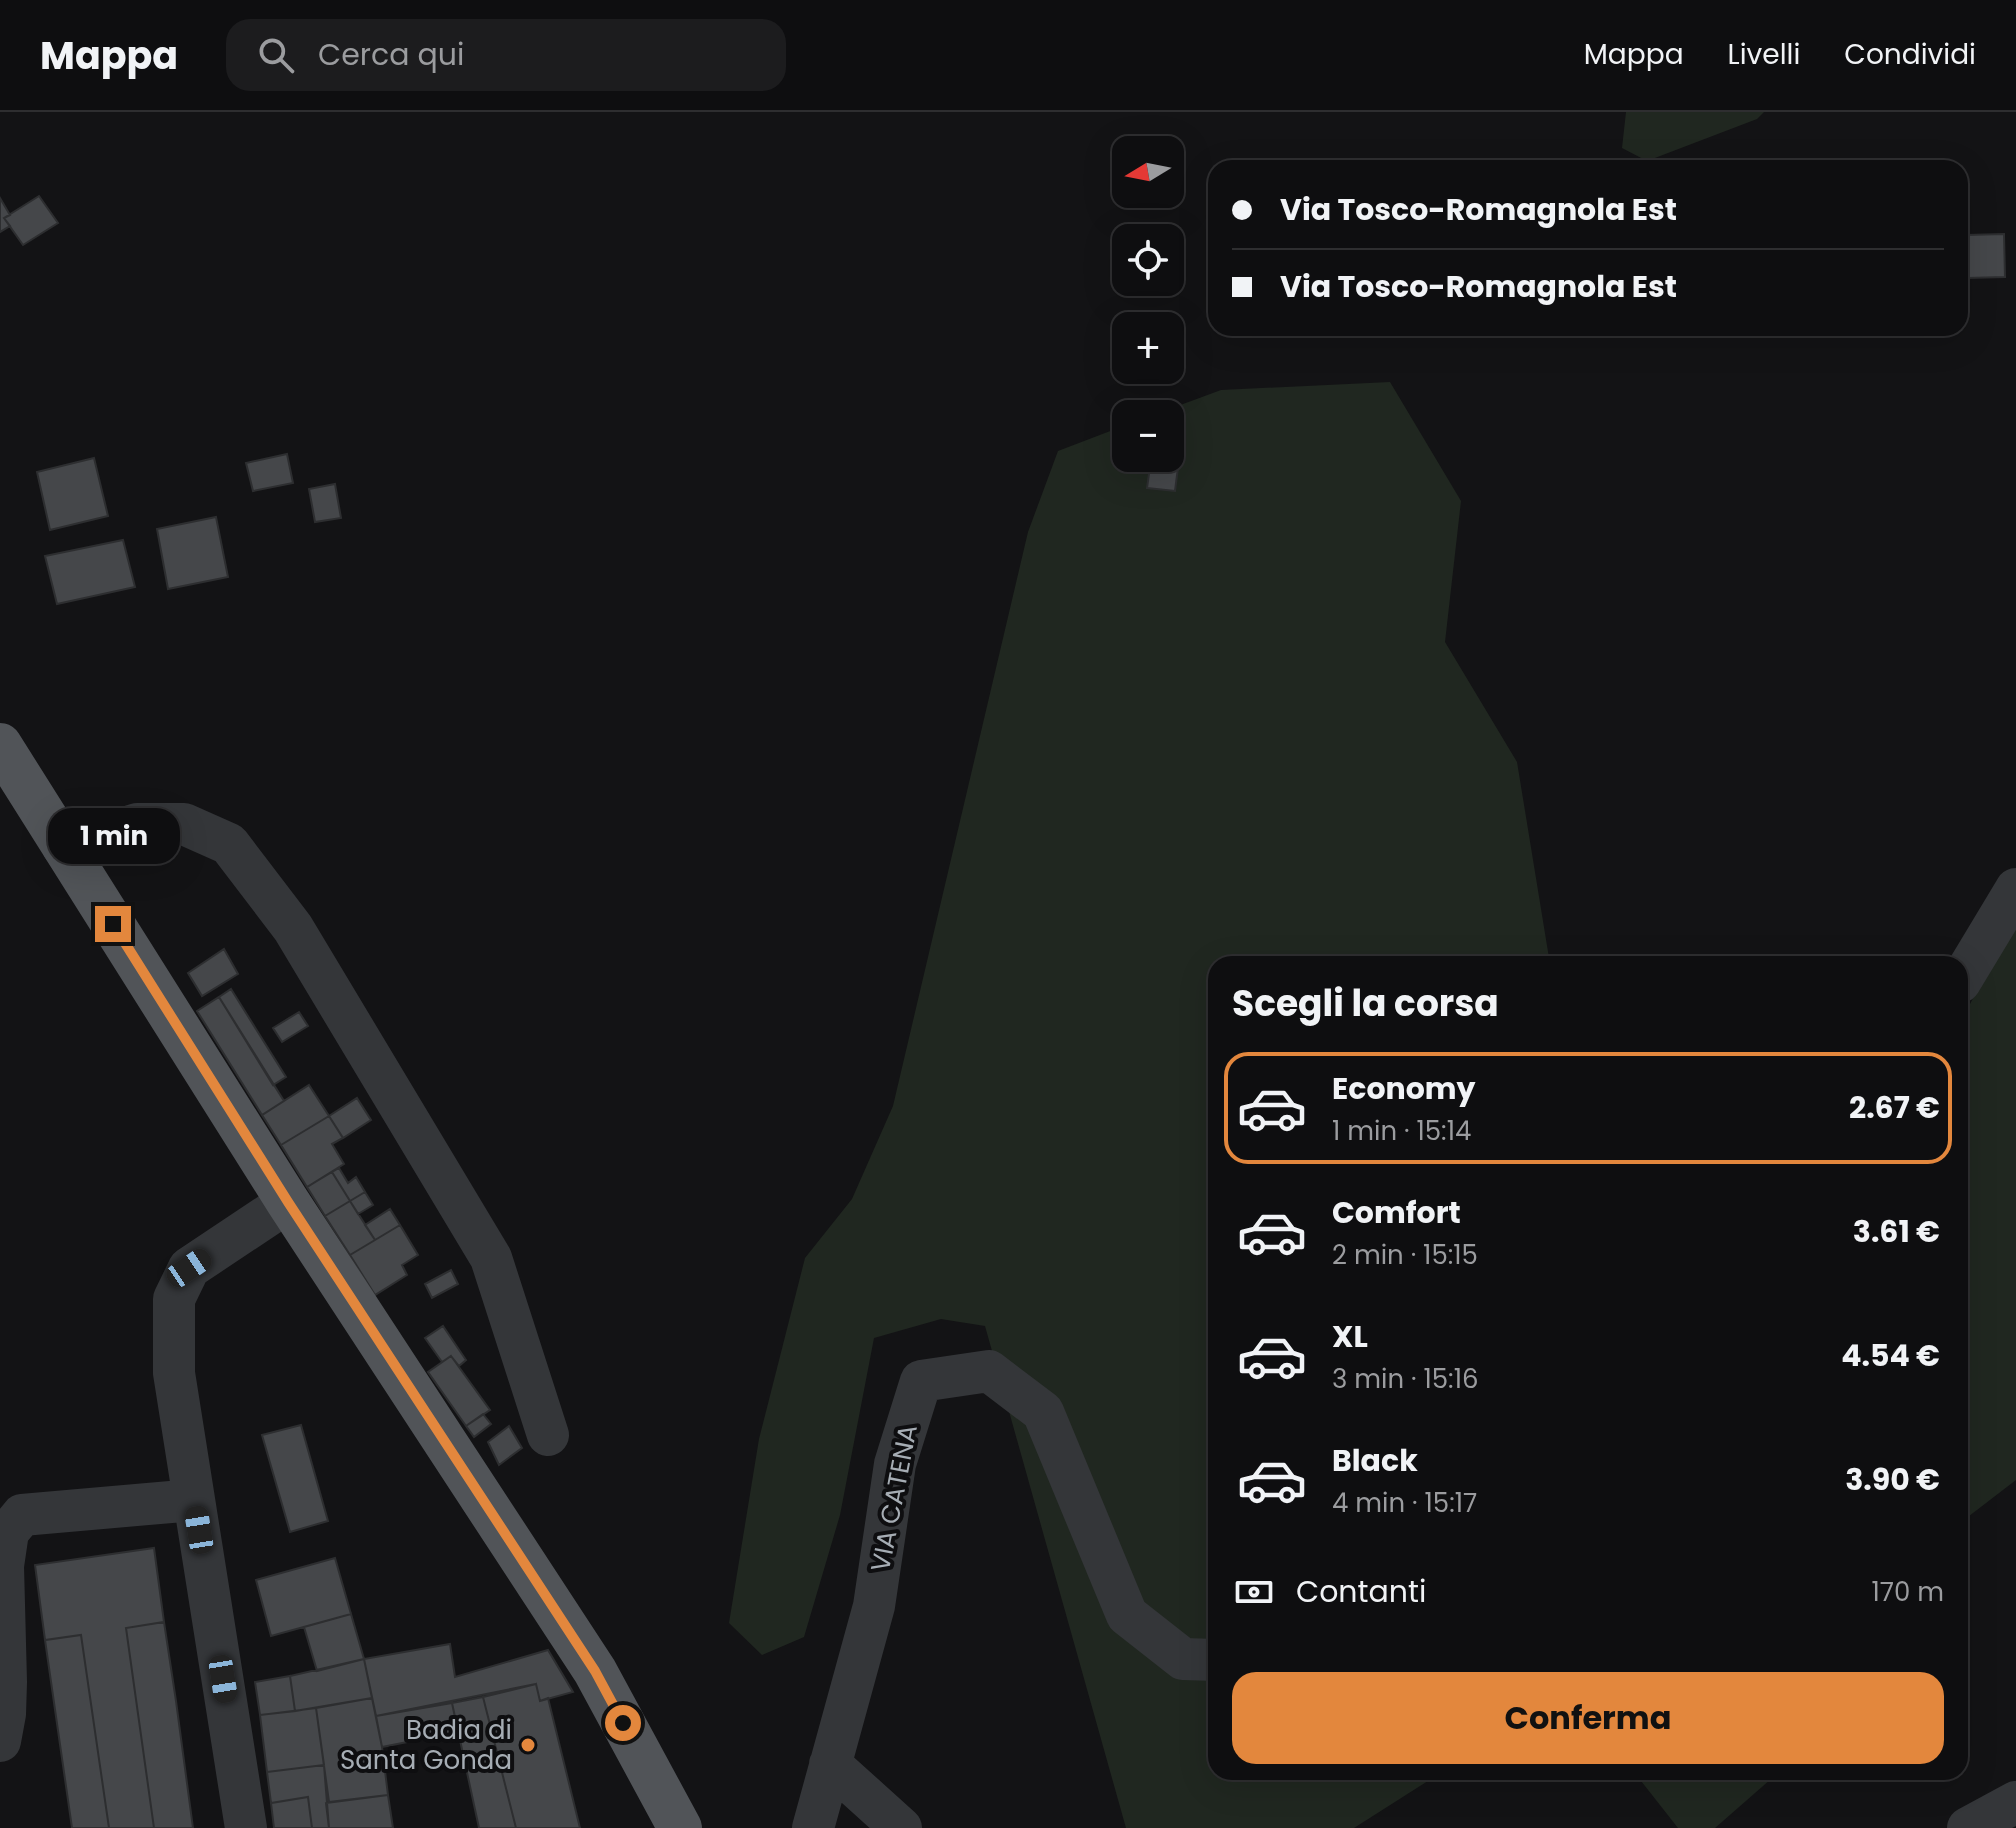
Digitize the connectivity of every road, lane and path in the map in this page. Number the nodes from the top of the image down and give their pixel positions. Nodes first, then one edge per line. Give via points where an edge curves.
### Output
1 (0, 745) edge
2 (63, 847) junction
3 (2016, 889) edge
4 (1968, 969) edge
5 (288, 1202) junction
6 (548, 1435) dead end
7 (194, 1500) junction
8 (1208, 1660) edge
9 (0, 1741) edge
10 (830, 1764) junction
11 (2016, 1802) edge
12 (246, 1828) edge
13 (680, 1828) edge
14 (813, 1828) edge
15 (901, 1828) edge
16 (1968, 1828) edge

1 - 2 main road
2 - 5 main road
2 - 6 street via 137,824 184,824 229,844 293,928 491,1258
3 - 4 street
5 - 7 street via 189,1268 174,1299 174,1373
5 - 13 main road via 595,1671
7 - 9 street via 22,1515 8,1532
7 - 12 street
8 - 10 street, VIA CATENA via 1183,1659 1127,1615 1043,1412 989,1371 921,1381 895,1464 874,1606
10 - 14 street, VIA CATENA
10 - 15 street
11 - 16 street

